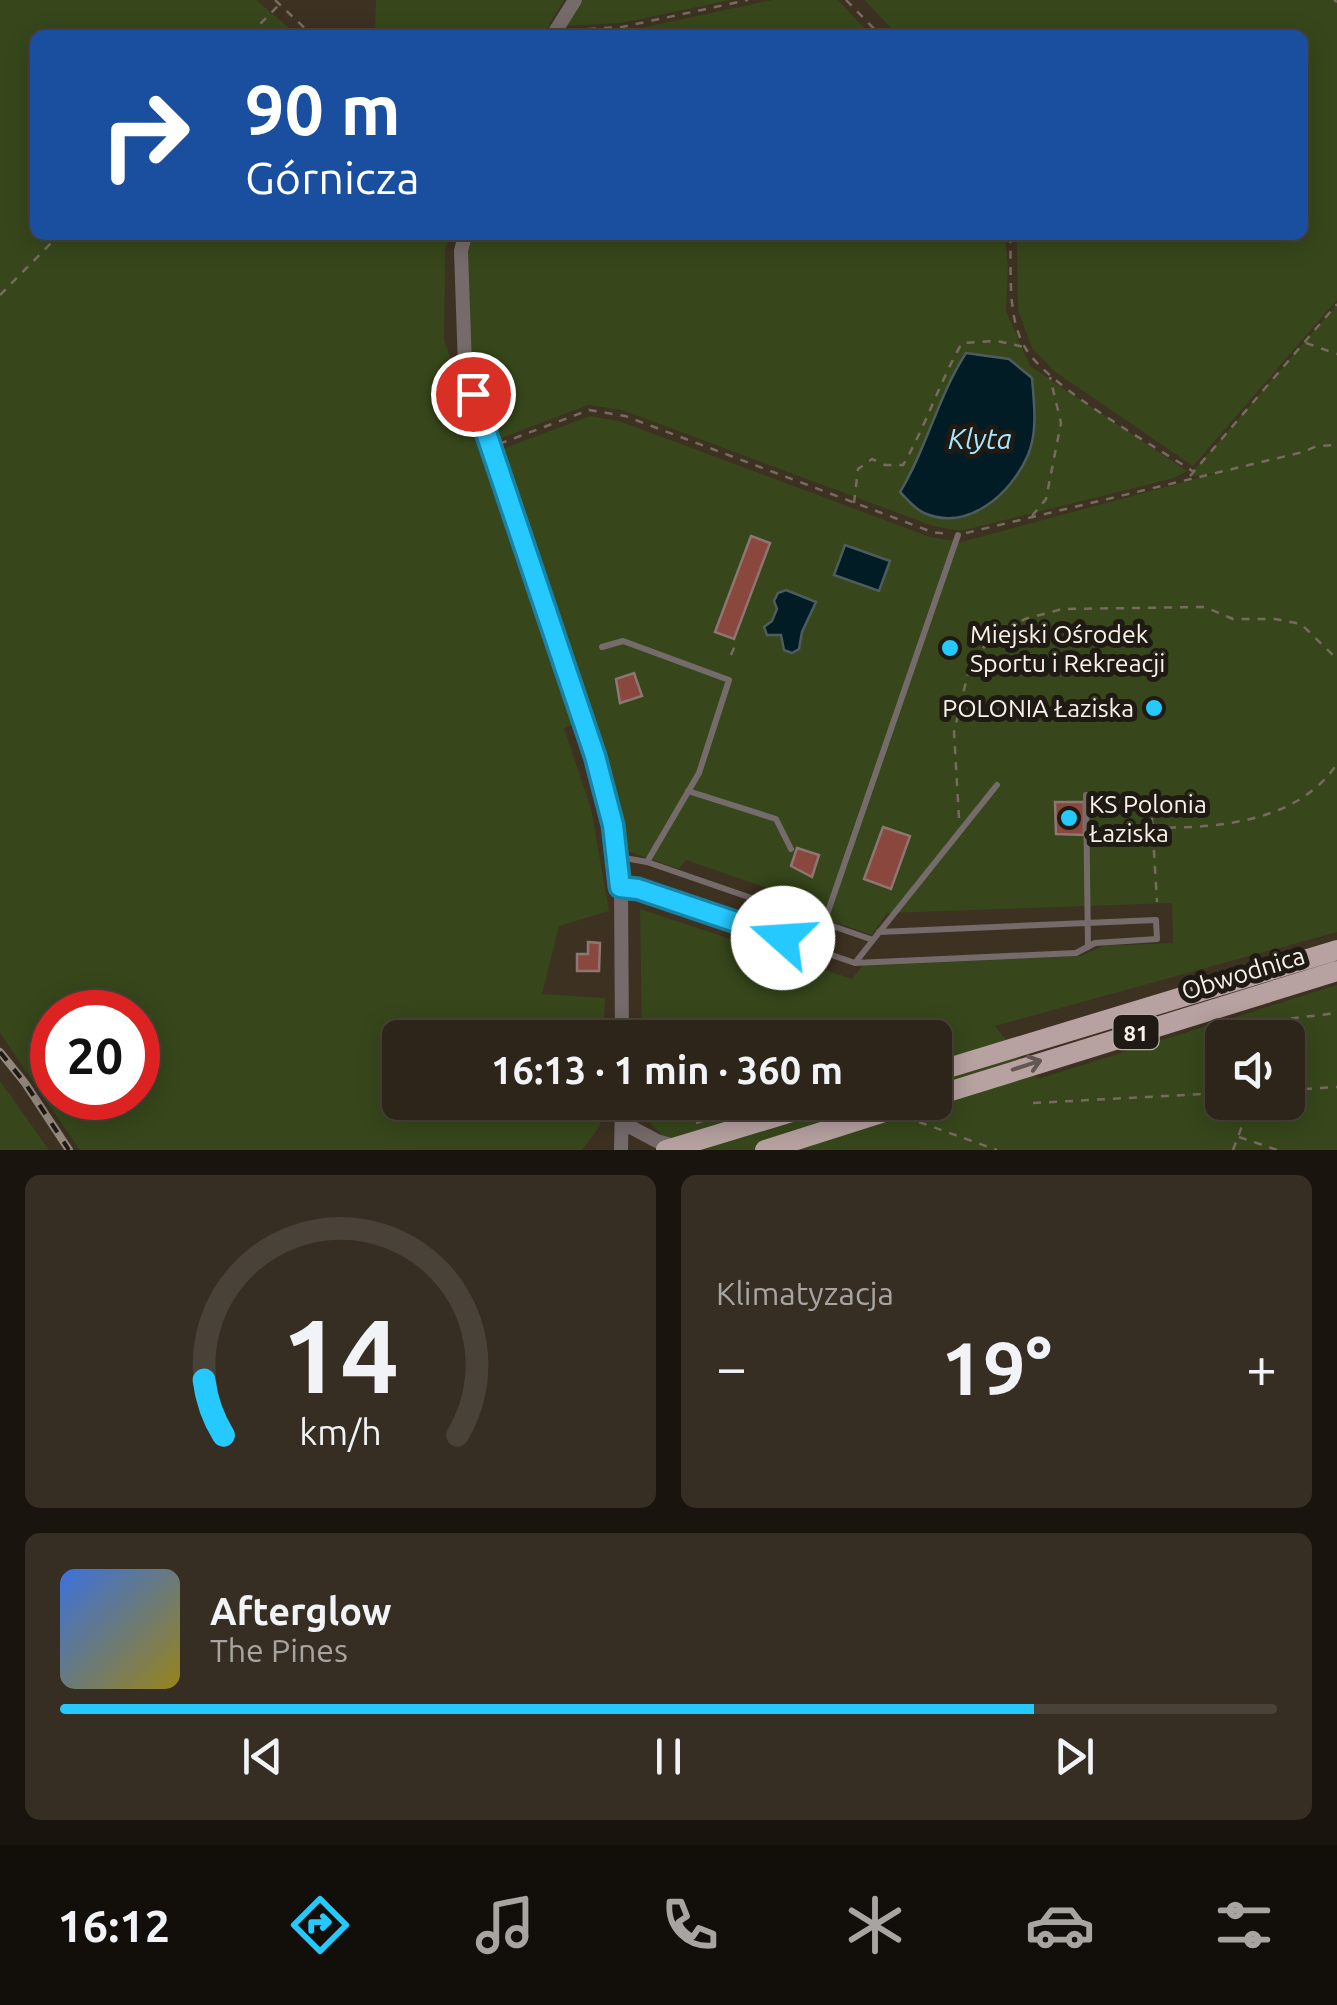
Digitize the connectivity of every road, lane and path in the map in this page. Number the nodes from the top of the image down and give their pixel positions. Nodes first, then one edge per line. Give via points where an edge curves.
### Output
1 (275, 0) edge
2 (575, 0) edge
3 (748, 0) edge
4 (846, 0) edge
5 (279, 5) junction
6 (254, 30) edge
7 (306, 30) edge
8 (556, 30) edge
9 (588, 30) edge
10 (875, 30) edge
11 (54, 240) edge
12 (463, 240) edge
13 (1010, 240) edge
14 (0, 295) edge
15 (1337, 304) edge
16 (1304, 342) junction
17 (1025, 348) junction
18 (1337, 354) edge
19 (1050, 377) junction
20 (1337, 444) edge
21 (489, 448) junction
22 (1194, 472) junction
23 (1188, 478) junction
24 (854, 504) junction
25 (1031, 517) junction
26 (958, 535) junction
27 (736, 644) dead end
28 (602, 647) dead end
29 (731, 655) dead end
30 (1337, 659) edge
31 (1337, 764) edge
32 (997, 785) dead end
33 (688, 792) junction
34 (1086, 795) dead end
35 (1151, 802) dead end
36 (1104, 827) dead end
37 (1151, 828) junction
38 (960, 831) junction
39 (791, 849) dead end
40 (617, 856) junction
41 (646, 862) junction
42 (620, 887) junction
43 (1157, 902) dead end
44 (824, 923) junction
45 (1087, 923) junction
46 (879, 932) junction
47 (873, 940) junction
48 (1088, 947) junction
49 (1337, 950) edge
50 (856, 963) junction
51 (1337, 970) edge
52 (1337, 1013) edge
53 (622, 1020) edge
54 (1278, 1020) edge
55 (952, 1067) edge
56 (1337, 1087) edge
57 (1305, 1089) edge
58 (952, 1091) edge
59 (1205, 1094) edge
60 (1033, 1103) dead end
61 (623, 1120) edge
62 (704, 1120) edge
63 (765, 1120) edge
64 (885, 1120) edge
65 (934, 1120) edge
66 (1244, 1120) edge
67 (623, 1123) junction
68 (694, 1123) dead end
69 (1238, 1136) junction
70 (671, 1148) edge
71 (621, 1150) edge
72 (765, 1150) edge
73 (997, 1150) edge
74 (1232, 1150) edge
75 (1277, 1150) edge

1 - 5 path
2 - 8 street
3 - 9 path
4 - 10 path
5 - 6 path
5 - 7 path
11 - 14 path
12 - 21 street via 465,366
13 - 17 path via 1013,309
15 - 16 path
16 - 18 path
16 - 22 path
17 - 19 path
17 - 24 path via 962,343 902,465 872,459 858,469
19 - 22 path
19 - 25 path via 1062,423 1046,499
20 - 23 path
21 - 24 path via 589,410 625,416
21 - 40 street via 595,756
22 - 23 path
23 - 25 path
24 - 26 path
25 - 26 path
26 - 44 lane
27 - 29 path
28 - 33 lane via 623,640 729,680
30 - 38 path via 1301,624 1232,619 1206,608 1062,610 1025,618 982,648 969,669 954,732
31 - 37 path via 1300,800 1276,811
32 - 38 lane
33 - 39 lane via 776,819
33 - 41 lane
34 - 45 lane
35 - 37 path
36 - 37 path
37 - 43 path
38 - 46 lane
40 - 41 lane
40 - 42 street
41 - 44 lane
42 - 50 lane
42 - 53 street
44 - 47 lane
45 - 46 lane
45 - 48 lane
45 - 48 lane via 1156,920 1157,939
46 - 47 lane
47 - 50 lane
48 - 50 lane via 1076,953
49 - 55 main road, Obwodnica / 81
58 -> 51 main road, Obwodnica / 81
52 - 54 path
56 - 57 path
59 - 60 path
61 - 67 street
62 - 68 path
63 - 70 main road
64 - 72 main road
65 - 73 path
66 - 69 path
67 - 70 street
67 - 71 street
69 - 74 path
69 - 75 path

